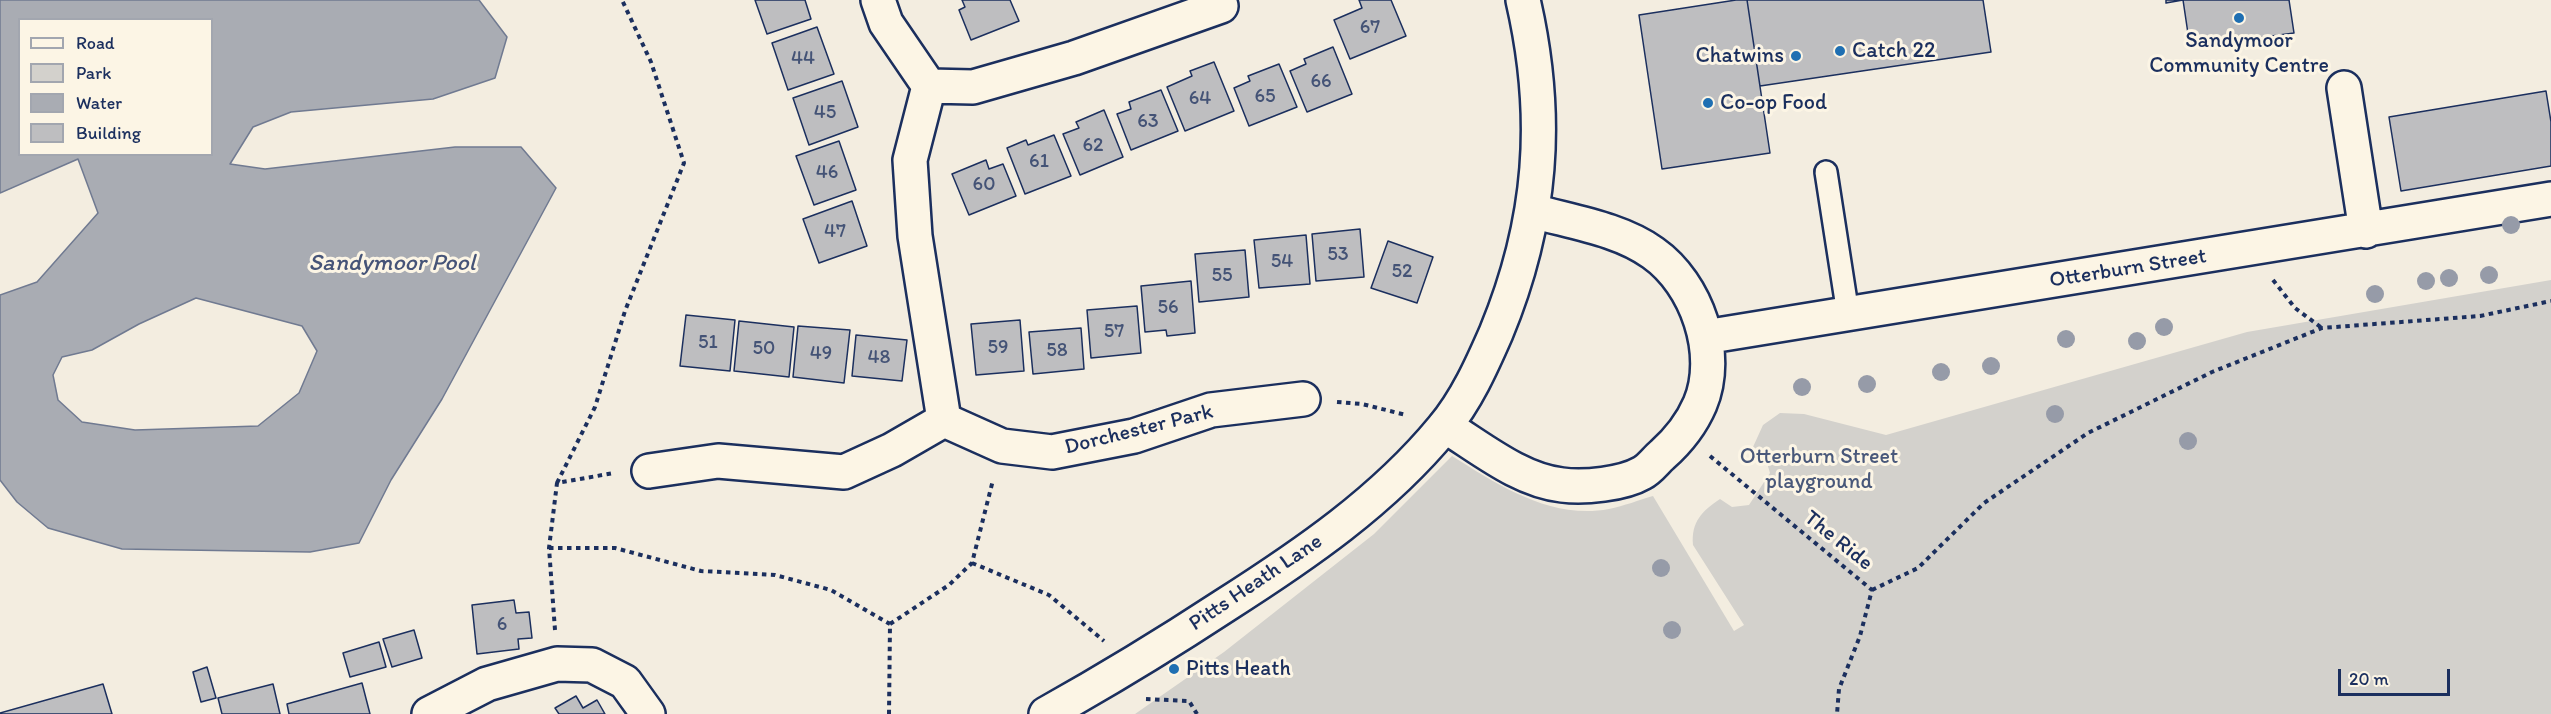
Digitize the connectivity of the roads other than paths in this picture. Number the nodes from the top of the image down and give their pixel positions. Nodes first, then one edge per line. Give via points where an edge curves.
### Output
1 (878, 0) edge
2 (1219, 0) edge
3 (1523, 0) edge
4 (929, 86) junction
5 (2344, 88) dead end
6 (1826, 172) dead end
7 (2551, 199) edge
8 (1533, 211) junction
9 (2366, 231) junction
10 (1848, 315) junction
11 (1705, 337) junction
12 (1303, 399) road end
13 (944, 420) junction
14 (1445, 426) junction
15 (649, 471) road end
16 (429, 714) edge
17 (648, 714) edge
18 (1047, 714) edge

1 - 4 street via 886,23
2 - 4 street via 1221,6 1063,62 973,87
3 - 8 street, Pitts Heath Lane via 1538,82 1540,149
4 - 13 street via 910,160 915,236
5 - 9 street
6 - 10 lane
7 - 9 street, Otterburn Street
8 - 11 street via 1614,234 1653,253 1692,298
8 - 14 street, Pitts Heath Lane via 1524,254 1484,362
9 - 10 street, Otterburn Street
10 - 11 street, Otterburn Street
11 - 14 street via 1707,368 1701,403 1683,435 1642,473 1599,485 1561,485 1525,475
12 - 13 street, Dorchester Park via 1211,410 1134,436 1052,452 1002,446
13 - 15 street via 844,472 718,461
14 - 18 street, Pitts Heath Lane via 1398,477 1284,568
16 - 17 street via 487,684 557,664 592,665 625,682

